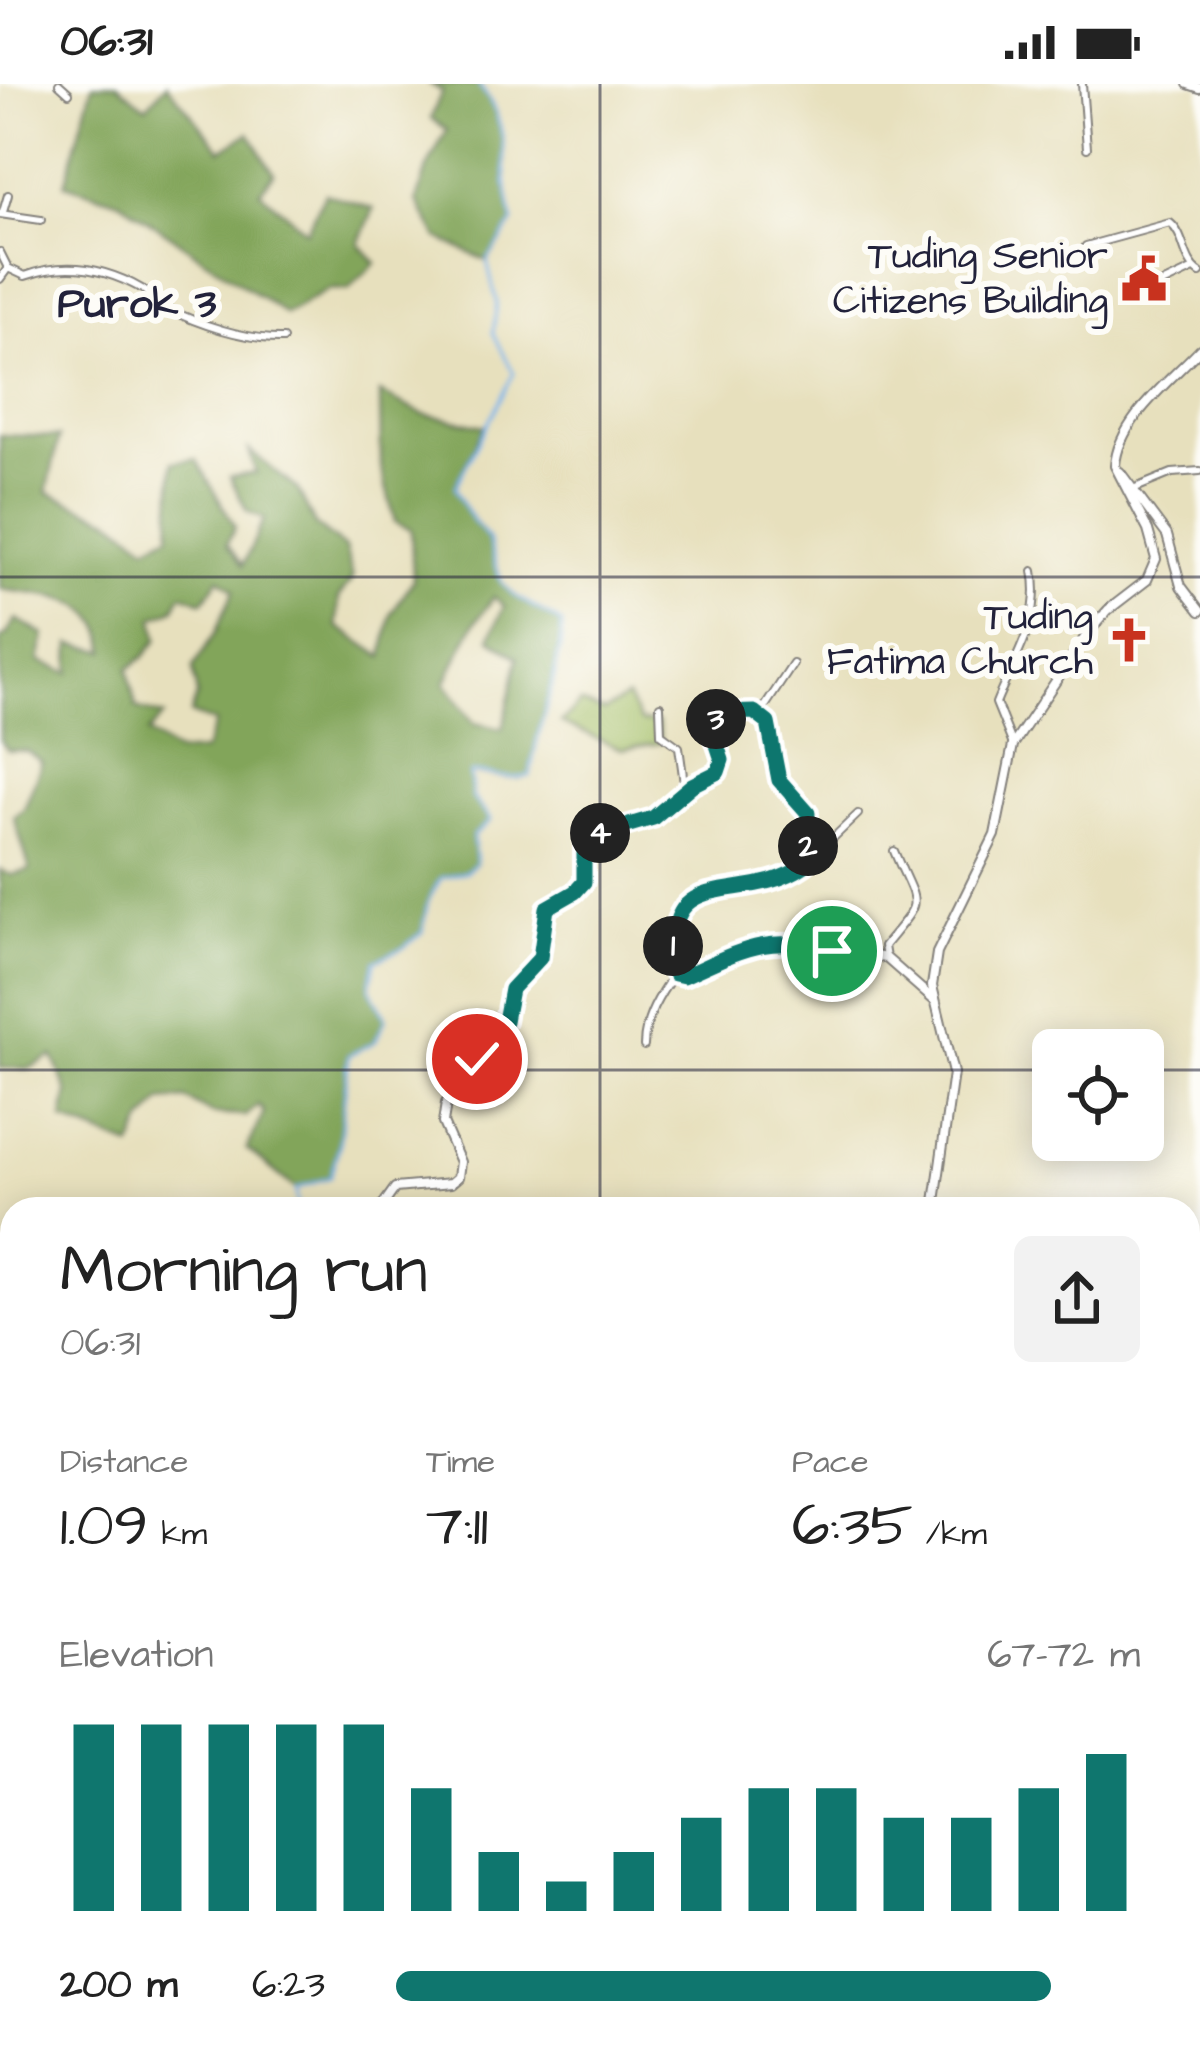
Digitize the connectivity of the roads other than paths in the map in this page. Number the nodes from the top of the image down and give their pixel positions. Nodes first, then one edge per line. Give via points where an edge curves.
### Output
1 (59, 84) edge
2 (1082, 84) edge
3 (1188, 84) edge
4 (1200, 88) edge
5 (69, 93) dead end
6 (1087, 148) dead end
7 (8, 195) dead end
8 (1, 213) edge
9 (41, 220) dead end
10 (1086, 246) dead end
11 (0, 252) edge
12 (8, 268) junction
13 (1197, 271) edge
14 (0, 279) edge
15 (1162, 284) dead end
16 (283, 339) dead end
17 (1200, 349) edge
18 (1115, 466) junction
19 (1200, 471) edge
20 (1132, 489) junction
21 (1033, 571) dead end
22 (1200, 610) edge
23 (793, 664) dead end
24 (660, 706) dead end
25 (760, 714) junction
26 (1013, 745) junction
27 (685, 790) junction
28 (858, 814) dead end
29 (894, 851) dead end
30 (805, 865) junction
31 (886, 958) junction
32 (675, 974) junction
33 (934, 1001) junction
34 (644, 1046) dead end
35 (388, 1197) edge
36 (936, 1197) edge

1 - 5 street
2 - 6 street
3 - 4 street
7 - 8 street
8 - 9 street
10 - 13 street via 1165,221 1178,229
11 - 12 street
12 - 14 street
12 - 16 street via 25,276 50,266 99,269 207,325
13 - 15 street
17 - 18 street via 1126,432
18 - 20 street
18 - 26 street via 1155,548 1154,568 1088,633
19 - 20 street
20 - 22 street via 1167,535 1180,586
21 - 26 street via 1037,598 996,703
23 - 25 street
24 - 27 street via 661,734 679,747
25 - 27 street via 737,712 712,723 718,772
25 - 30 street via 779,780 808,813
26 - 33 street via 994,835 937,953
27 - 35 street via 653,818 584,844 584,882 547,908 540,958 511,989 500,1028 446,1103 442,1124 460,1162 458,1177 395,1187
28 - 30 street
29 - 31 street via 914,908 884,946
30 - 32 street via 780,880 689,900 674,926
31 - 32 street via 763,943
31 - 33 street
32 - 34 street via 658,998
33 - 36 street via 953,1073

